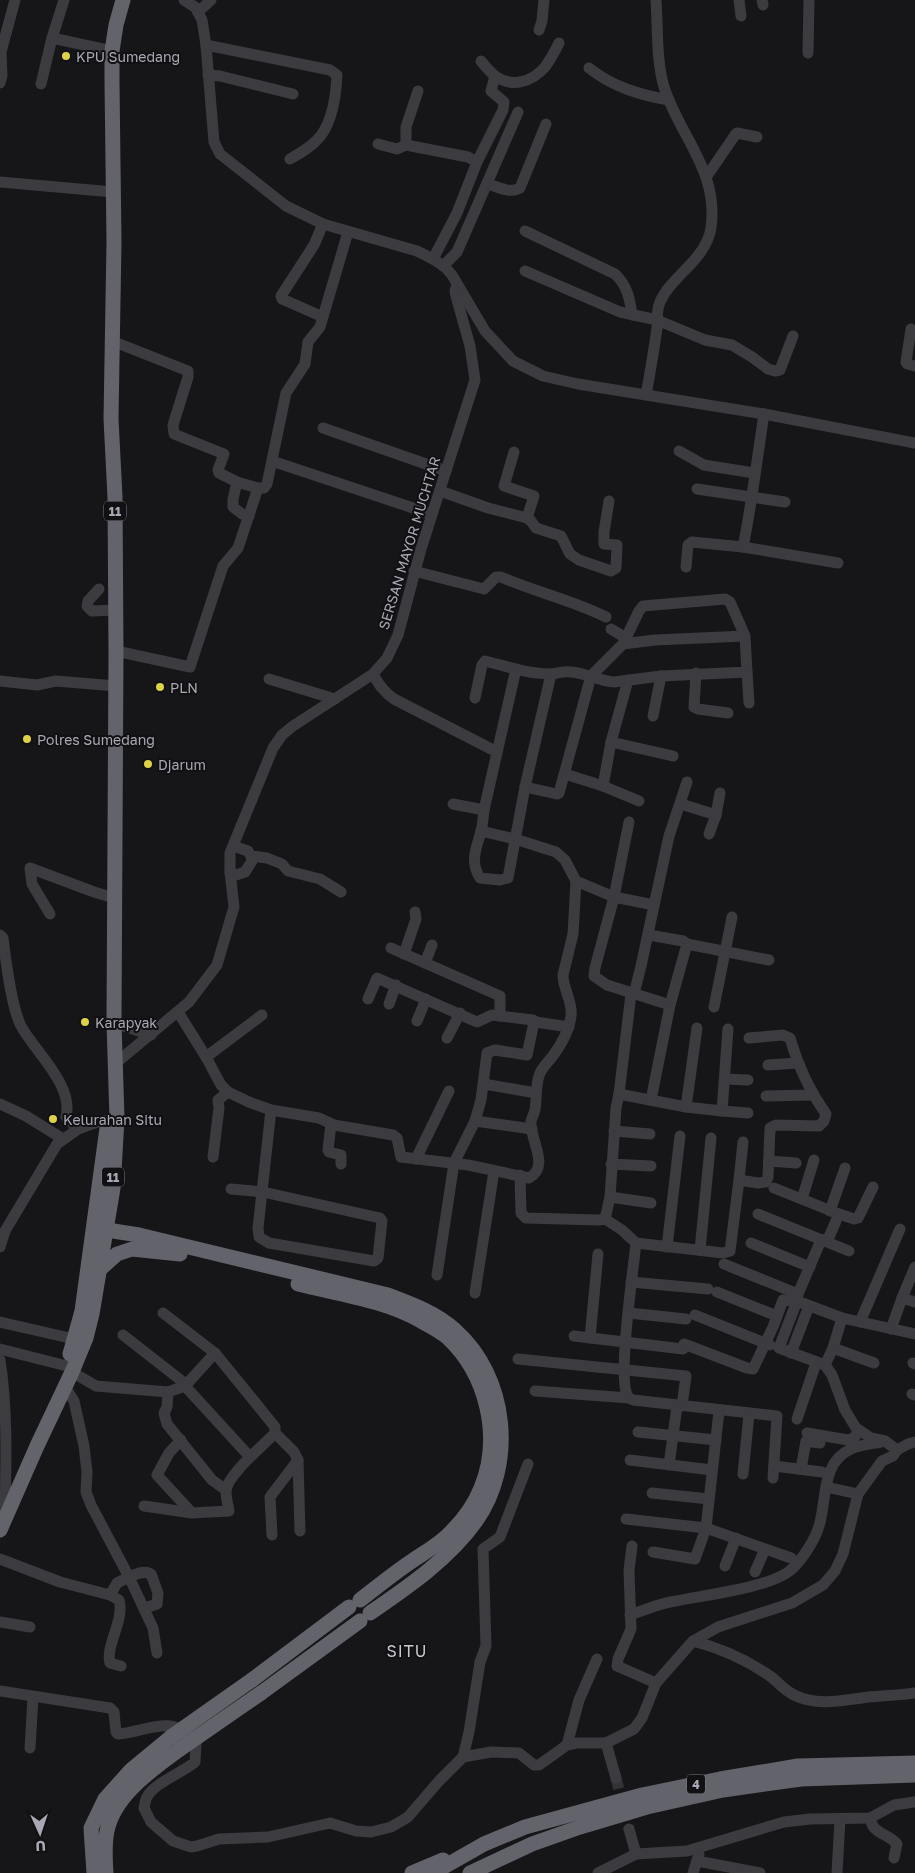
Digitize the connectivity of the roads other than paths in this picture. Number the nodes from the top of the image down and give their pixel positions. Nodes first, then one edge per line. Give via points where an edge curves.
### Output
1 (15, 0) edge
2 (64, 0) edge
3 (123, 0) edge
4 (184, 0) edge
5 (211, 0) edge
6 (544, 0) edge
7 (656, 0) edge
8 (739, 0) edge
9 (809, 0) edge
10 (198, 12) junction
11 (741, 16) dead end
12 (539, 30) dead end
13 (52, 38) junction
14 (559, 43) dead end
15 (206, 45) junction
16 (112, 51) junction
17 (808, 53) dead end
18 (481, 61) dead end
19 (589, 68) dead end
20 (208, 75) junction
21 (496, 76) junction
22 (0, 83) edge
23 (41, 84) dead end
24 (418, 90) dead end
25 (293, 94) dead end
26 (669, 100) junction
27 (518, 112) dead end
28 (546, 124) dead end
29 (757, 137) dead end
30 (378, 144) dead end
31 (406, 145) junction
32 (290, 159) dead end
33 (477, 162) junction
34 (707, 176) junction
35 (0, 182) edge
36 (488, 184) junction
37 (113, 192) junction
38 (323, 224) junction
39 (525, 231) dead end
40 (348, 232) junction
41 (438, 263) junction
42 (526, 271) dead end
43 (458, 285) junction
44 (632, 316) junction
45 (323, 317) junction
46 (657, 320) junction
47 (911, 329) dead end
48 (792, 336) dead end
49 (112, 341) junction
50 (915, 366) edge
51 (646, 395) junction
52 (764, 414) junction
53 (324, 428) dead end
54 (915, 443) edge
55 (679, 451) dead end
56 (514, 452) dead end
57 (272, 461) junction
58 (446, 471) junction
59 (754, 473) junction
60 (238, 482) junction
61 (258, 488) junction
62 (698, 490) dead end
63 (440, 491) junction
64 (753, 498) junction
65 (609, 502) dead end
66 (784, 502) dead end
67 (431, 514) junction
68 (249, 516) junction
69 (527, 518) junction
70 (744, 546) junction
71 (838, 563) dead end
72 (686, 566) dead end
73 (414, 571) junction
74 (99, 588) dead end
75 (115, 610) junction
76 (606, 617) dead end
77 (619, 636) junction
78 (745, 636) junction
79 (116, 651) junction
80 (516, 669) junction
81 (747, 672) junction
82 (696, 673) junction
83 (373, 674) junction
84 (551, 674) junction
85 (591, 676) junction
86 (661, 676) junction
87 (269, 680) dead end
88 (628, 680) junction
89 (0, 681) edge
90 (116, 686) junction
91 (474, 698) dead end
92 (335, 699) junction
93 (749, 703) dead end
94 (728, 713) dead end
95 (653, 716) dead end
96 (611, 742) junction
97 (497, 752) junction
98 (673, 756) dead end
99 (565, 774) junction
100 (687, 782) dead end
101 (603, 786) junction
102 (524, 787) junction
103 (720, 793) dead end
104 (639, 801) dead end
105 (453, 804) dead end
106 (681, 804) junction
107 (484, 810) junction
108 (716, 815) junction
109 (629, 822) dead end
110 (481, 831) junction
111 (709, 834) dead end
112 (516, 839) junction
113 (233, 846) junction
114 (251, 856) junction
115 (230, 872) junction
116 (576, 881) junction
117 (340, 892) dead end
118 (614, 897) junction
119 (114, 898) junction
120 (654, 905) junction
121 (415, 912) dead end
122 (50, 914) dead end
123 (732, 917) dead end
124 (0, 935) edge
125 (648, 935) junction
126 (687, 944) junction
127 (432, 945) dead end
128 (391, 948) dead end
129 (726, 951) junction
130 (404, 954) junction
131 (769, 960) dead end
132 (425, 963) junction
133 (5, 978) edge
134 (396, 986) junction
135 (631, 994) junction
136 (368, 999) dead end
137 (426, 999) junction
138 (389, 1004) dead end
139 (670, 1006) junction
140 (714, 1007) dead end
141 (178, 1012) junction
142 (460, 1013) junction
143 (262, 1015) dead end
144 (500, 1016) junction
145 (417, 1021) dead end
146 (536, 1022) junction
147 (114, 1024) junction
148 (569, 1027) junction
149 (697, 1028) dead end
150 (728, 1029) dead end
151 (151, 1035) junction
152 (447, 1038) dead end
153 (749, 1038) dead end
154 (206, 1057) junction
155 (116, 1063) junction
156 (797, 1063) junction
157 (768, 1065) dead end
158 (725, 1079) junction
159 (748, 1080) dead end
160 (484, 1084) junction
161 (449, 1091) dead end
162 (228, 1092) junction
163 (536, 1093) junction
164 (618, 1094) junction
165 (813, 1095) junction
166 (766, 1096) dead end
167 (651, 1100) junction
168 (0, 1104) edge
169 (686, 1107) junction
170 (271, 1110) junction
171 (722, 1111) junction
172 (748, 1114) dead end
173 (113, 1119) junction
174 (475, 1121) junction
175 (331, 1124) junction
176 (78, 1129) junction
177 (532, 1129) junction
178 (614, 1131) junction
179 (650, 1134) dead end
180 (680, 1136) dead end
181 (712, 1138) dead end
182 (63, 1139) junction
183 (743, 1142) dead end
184 (213, 1157) dead end
185 (416, 1159) junction
186 (814, 1160) dead end
187 (769, 1161) junction
188 (454, 1163) junction
189 (796, 1163) dead end
190 (340, 1164) dead end
191 (611, 1164) junction
192 (651, 1166) dead end
193 (845, 1168) dead end
194 (494, 1171) junction
195 (520, 1175) junction
196 (739, 1180) junction
197 (873, 1187) dead end
198 (113, 1188) junction
199 (774, 1188) dead end
200 (231, 1189) dead end
201 (263, 1192) junction
202 (610, 1197) junction
203 (802, 1198) junction
204 (651, 1202) dead end
205 (834, 1212) junction
206 (758, 1214) dead end
207 (605, 1219) junction
208 (900, 1230) dead end
209 (3, 1231) edge
210 (100, 1232) junction
211 (139, 1235) junction
212 (821, 1240) junction
213 (636, 1243) junction
214 (751, 1243) dead end
215 (0, 1247) edge
216 (667, 1247) junction
217 (700, 1250) junction
218 (849, 1251) dead end
219 (180, 1254) junction
220 (598, 1254) dead end
221 (724, 1264) dead end
222 (810, 1266) junction
223 (915, 1267) edge
224 (100, 1270) junction
225 (437, 1275) dead end
226 (632, 1282) junction
227 (475, 1293) dead end
228 (798, 1297) junction
229 (902, 1298) junction
230 (915, 1302) edge
231 (809, 1306) junction
232 (163, 1313) dead end
233 (629, 1313) junction
234 (777, 1316) junction
235 (842, 1318) junction
236 (0, 1322) edge
237 (860, 1322) junction
238 (892, 1329) junction
239 (915, 1334) edge
240 (122, 1335) dead end
241 (574, 1336) dead end
242 (590, 1338) junction
243 (74, 1339) junction
244 (626, 1342) junction
245 (764, 1342) junction
246 (779, 1348) junction
247 (833, 1348) junction
248 (0, 1349) edge
249 (215, 1353) junction
250 (791, 1353) junction
251 (518, 1359) dead end
252 (0, 1360) edge
253 (874, 1363) dead end
254 (820, 1364) junction
255 (624, 1369) junction
256 (68, 1374) junction
257 (186, 1385) junction
258 (535, 1391) dead end
259 (168, 1392) junction
260 (629, 1398) junction
261 (680, 1406) junction
262 (719, 1411) junction
263 (749, 1414) junction
264 (797, 1419) dead end
265 (859, 1430) junction
266 (638, 1432) dead end
267 (275, 1433) junction
268 (807, 1433) dead end
269 (673, 1436) junction
270 (181, 1440) junction
271 (716, 1440) junction
272 (885, 1441) junction
273 (915, 1442) edge
274 (829, 1444) dead end
275 (897, 1450) junction
276 (250, 1457) junction
277 (298, 1460) junction
278 (630, 1460) dead end
279 (528, 1464) dead end
280 (668, 1465) junction
281 (712, 1470) junction
282 (801, 1470) junction
283 (822, 1472) dead end
284 (743, 1474) dead end
285 (826, 1487) junction
286 (226, 1490) junction
287 (652, 1493) dead end
288 (858, 1494) junction
289 (709, 1499) junction
290 (144, 1506) dead end
291 (192, 1513) junction
292 (626, 1519) dead end
293 (2, 1524) edge
294 (706, 1528) junction
295 (300, 1531) dead end
296 (272, 1535) dead end
297 (736, 1538) junction
298 (632, 1546) dead end
299 (765, 1549) junction
300 (653, 1552) dead end
301 (791, 1558) dead end
302 (0, 1559) edge
303 (725, 1566) dead end
304 (755, 1572) dead end
305 (129, 1577) junction
306 (110, 1595) junction
307 (145, 1608) junction
308 (630, 1615) junction
309 (0, 1622) edge
310 (30, 1628) dead end
311 (693, 1641) junction
312 (157, 1653) dead end
313 (597, 1659) dead end
314 (121, 1666) dead end
315 (656, 1683) junction
316 (0, 1691) edge
317 (915, 1694) edge
318 (34, 1697) junction
319 (606, 1743) junction
320 (567, 1745) junction
321 (30, 1748) dead end
322 (463, 1757) junction
323 (915, 1762) edge
324 (915, 1775) edge
325 (616, 1778) tunnel mouth
326 (915, 1802) edge
327 (870, 1818) junction
328 (840, 1819) junction
329 (91, 1828) junction
330 (629, 1829) tunnel mouth
331 (484, 1844) junction
332 (700, 1847) junction
333 (636, 1854) junction
334 (506, 1857) junction
335 (894, 1858) dead end
336 (697, 1861) junction
337 (83, 1873) edge
338 (94, 1873) edge
339 (106, 1873) edge
340 (412, 1873) edge
341 (432, 1873) edge
342 (470, 1873) edge
343 (481, 1873) edge
344 (598, 1873) edge
345 (693, 1873) edge
346 (760, 1873) edge
347 (837, 1873) edge

1 - 22 street via 1,52
2 - 13 street
3 - 16 highway, 11
4 - 10 street via 195,6
5 - 10 street
6 - 12 street
7 - 26 street via 661,74
8 - 11 street
9 - 17 street
10 - 15 street
13 - 16 street
13 - 23 street
14 - 21 street via 534,77 511,82
15 - 20 street
15 - 32 street via 330,70 337,75 327,123 317,140
16 - 37 highway, 11
18 - 21 street
19 - 26 street via 628,90
20 - 25 street
20 - 38 street via 214,142 220,154 286,206
21 - 33 street via 491,91 504,102 504,110
24 - 31 street via 406,127
26 - 34 street
27 - 36 street
28 - 36 street via 520,188 509,191
29 - 34 street via 737,133
30 - 31 street via 397,149
31 - 33 street via 468,157
33 - 41 street
34 - 46 street via 712,207 707,241 660,300
35 - 37 street
36 - 41 street via 457,252
37 - 49 highway, 11
38 - 40 street
38 - 45 street via 314,245 281,296
39 - 44 street via 615,274 625,285
40 - 41 street via 417,251
40 - 45 street
41 - 43 street
42 - 44 street
43 - 51 street via 485,331 513,361 543,376
43 - 58 street, SERSAN MAYOR MUCHTAR via 455,291 470,346 475,380
44 - 46 street
45 - 57 street via 320,327 308,342 305,364 286,393
46 - 48 street via 705,340 732,345 775,371 780,370 784,363
46 - 51 street
47 - 50 street via 906,362
49 - 60 street via 188,371 172,426 174,434 224,454 219,473
49 - 75 highway, 11
51 - 52 street
52 - 54 street
52 - 59 street
53 - 58 street
55 - 59 street via 704,465
56 - 69 street via 504,486 534,496
57 - 61 street via 264,488
57 - 67 street
58 - 63 street, SERSAN MAYOR MUCHTAR
59 - 64 street
60 - 61 street
60 - 68 street via 233,507
61 - 68 street
62 - 64 street
63 - 67 street, SERSAN MAYOR MUCHTAR
63 - 69 street
64 - 66 street
64 - 70 street
65 - 69 street via 604,544 617,545 616,568 611,571 579,560 570,554 561,536 538,530
67 - 73 street, SERSAN MAYOR MUCHTAR
68 - 79 street via 238,548 224,566 190,667
70 - 71 street
70 - 72 street via 692,542 688,545
73 - 76 street via 484,589 496,577 501,577
73 - 83 street, SERSAN MAYOR MUCHTAR via 398,635 387,658
74 - 75 street via 87,606 92,611
75 - 79 highway, 11
77 - 78 street via 655,640
77 - 78 street via 643,606 722,598 730,602
77 - 85 street
78 - 81 street
79 - 90 highway, 11
80 - 84 street
80 - 91 street via 485,661
80 - 97 street
81 - 82 street
81 - 93 street
82 - 86 street
82 - 94 street via 694,707
83 - 92 street, SERSAN MAYOR MUCHTAR
83 - 97 street via 385,693 394,699
84 - 85 street via 565,671
84 - 102 street
85 - 88 street via 610,682
85 - 99 street
86 - 88 street
86 - 95 street
87 - 92 street
88 - 96 street
89 - 90 street
90 - 119 highway, 11
92 - 113 street, SERSAN MAYOR MUCHTAR via 302,720 273,748
96 - 98 street
96 - 101 street
97 - 107 street
99 - 101 street
99 - 102 street via 558,794
100 - 106 street
101 - 104 street
102 - 112 street
103 - 108 street
105 - 107 street
106 - 108 street
106 - 120 street
107 - 110 street
108 - 111 street
109 - 118 street
110 - 112 street
110 - 112 street via 474,853 477,874 484,879 508,878
112 - 116 street via 560,855
113 - 114 street via 248,851
113 - 115 street, SERSAN MAYOR MUCHTAR
114 - 115 street via 252,861 245,872 236,875
114 - 117 street via 282,864 288,871 320,878
115 - 141 street, SERSAN MAYOR MUCHTAR via 234,907 217,964 205,983
116 - 118 street
116 - 148 street via 573,934 563,975 571,1005
118 - 120 street
118 - 135 street via 594,976
119 - 122 street via 30,868 32,884
119 - 147 highway, 11
120 - 125 street
121 - 130 street via 416,919
123 - 129 street
124 - 133 street via 3,938
125 - 126 street
125 - 135 street via 635,990
126 - 129 street
126 - 139 street
127 - 132 street
128 - 130 street
129 - 131 street
129 - 140 street
130 - 132 street
132 - 144 street via 500,996
133 - 176 street via 22,1026 54,1074 66,1097 66,1117
134 - 136 street via 377,978
134 - 137 street
134 - 138 street
135 - 139 street
135 - 164 street
137 - 142 street
137 - 145 street
139 - 167 street
141 - 151 street, SERSAN MAYOR MUCHTAR
141 - 154 street
142 - 144 street via 477,1022 492,1014
142 - 152 street
143 - 154 street
144 - 146 street
146 - 148 street
146 - 160 street via 527,1055 495,1050 487,1053
147 - 151 street
147 - 155 highway, 11
148 - 163 street via 540,1072
149 - 169 street
150 - 158 street
151 - 155 street, SERSAN MAYOR MUCHTAR
153 - 156 street via 783,1035 790,1038
154 - 162 street
155 - 173 highway, 11
156 - 157 street
156 - 165 street
158 - 159 street
158 - 171 street
160 - 163 street
160 - 174 street
161 - 185 street
162 - 170 street
162 - 184 street via 218,1100
163 - 177 street
164 - 167 street
164 - 178 street
165 - 166 street
165 - 187 street via 826,1114 824,1121 819,1126 776,1125 770,1128
167 - 169 street
168 - 182 street
169 - 171 street
170 - 175 street via 319,1118
170 - 201 street
171 - 172 street
173 - 176 street
173 - 198 highway, 11
173 - 210 highway, 11
174 - 177 street
174 - 188 street
175 - 185 street via 393,1135 397,1138 400,1156
175 - 190 street via 328,1151 341,1154
176 - 182 street
177 - 195 street via 538,1152 536,1170 529,1178
178 - 179 street
178 - 191 street
180 - 216 street
181 - 217 street
182 - 209 street
183 - 196 street
185 - 188 street
186 - 203 street
187 - 189 street
187 - 196 street via 766,1182
188 - 194 street
188 - 225 street
191 - 192 street
191 - 202 street
193 - 205 street
194 - 195 street
194 - 227 street
195 - 207 street via 521,1213 526,1218
196 - 217 street via 730,1251
197 - 205 street via 858,1218
198 - 210 highway, 11
198 - 211 highway via 122,1224
199 - 203 street
200 - 201 street
201 - 201 street via 258,1234 263,1241 374,1261 378,1258 380,1218
202 - 204 street
202 - 207 street
203 - 205 street
205 - 212 street via 829,1237
206 - 212 street
207 - 213 street
208 - 237 street
209 - 215 street
210 - 211 highway
210 - 219 highway
210 - 224 highway, 11
210 - 243 highway, 11
211 - 339 highway, bridge via 388,1294 426,1310 455,1330 488,1372 501,1418 499,1467 493,1488 476,1520 453,1548 414,1582 139,1780 118,1806 108,1829
212 - 218 street
212 - 222 street
213 - 216 street
213 - 226 street
214 - 222 street
216 - 217 street
219 - 224 highway via 132,1249 117,1254
219 - 329 highway, bridge via 384,1305 420,1320 446,1337 465,1358 485,1400 491,1444 488,1466 481,1489 450,1533 170,1737 131,1770 105,1798
220 - 242 street
221 - 228 street
222 - 228 street
223 - 229 street
224 - 256 highway, 11 via 86,1338
226 - 233 street
226 - 234 street via 712,1291
228 - 231 street
228 - 234 street via 783,1300
228 - 246 street
229 - 230 street
229 - 238 street
231 - 235 street
231 - 250 street
232 - 249 street
233 - 244 street
233 - 245 street via 691,1317
234 - 245 street
235 - 237 street
235 - 247 street
236 - 243 street
237 - 238 street
238 - 239 street
240 - 257 street
241 - 242 street
242 - 244 street
243 - 256 highway, 11
244 - 245 street via 684,1346 751,1369 757,1365
244 - 255 street
245 - 246 street
246 - 250 street
247 - 253 street
247 - 254 street
248 - 256 street
249 - 257 street
249 - 267 street via 276,1427
250 - 254 street
251 - 255 street
252 - 293 street via 4,1383 6,1467
254 - 264 street
254 - 265 street via 832,1375 845,1410
255 - 260 street
255 - 261 street via 686,1376
256 - 259 street via 96,1386
256 - 293 highway, 11
256 - 305 street via 84,1446 86,1492
257 - 259 street
257 - 276 street
258 - 260 street
259 - 270 street via 164,1418
260 - 261 street
261 - 262 street
261 - 269 street
262 - 263 street
262 - 271 street
263 - 282 street via 777,1416 773,1472
263 - 284 street
265 - 268 street via 854,1438 848,1440
265 - 272 street via 871,1438
266 - 269 street
267 - 276 street
267 - 277 street
269 - 271 street
269 - 280 street
270 - 286 street via 212,1480
270 - 291 street via 169,1453 158,1475
271 - 281 street
272 - 275 street
272 - 285 street via 845,1452 832,1467
273 - 275 street
274 - 282 street via 806,1441
275 - 288 street via 882,1462
276 - 286 street via 229,1481
277 - 295 street
277 - 296 street via 270,1497
278 - 280 street
279 - 322 street via 500,1537 483,1549 486,1646 480,1662
280 - 281 street
281 - 289 street
282 - 283 street
285 - 288 street
285 - 308 street via 819,1526 794,1567 782,1576 759,1584 661,1604
286 - 291 street via 229,1515
287 - 289 street
288 - 311 street via 843,1554 823,1585 792,1603 718,1627
289 - 294 street
290 - 291 street
292 - 294 street
294 - 297 street
294 - 300 street via 696,1559
297 - 299 street
297 - 303 street
298 - 308 street
299 - 301 street
299 - 304 street
302 - 306 street via 60,1582
305 - 306 street via 117,1583
305 - 307 street
305 - 307 street via 137,1573 151,1574 159,1596 157,1604
306 - 314 street via 119,1600 121,1606 109,1661
307 - 312 street via 153,1628
308 - 315 street via 631,1629 617,1666
309 - 310 street
311 - 315 street
311 - 317 street via 752,1665 794,1695 814,1701
313 - 320 street via 579,1700
315 - 319 street via 634,1729
316 - 318 street
318 - 321 street
318 - 322 street via 110,1708 114,1712 118,1734 170,1724 189,1734 196,1744 195,1762 147,1795 144,1808 151,1822 173,1841 185,1846 219,1839 268,1837 330,1823 371,1832 390,1827 408,1818
319 - 320 street
319 - 325 street
320 - 322 street via 538,1765 520,1753 490,1752
323 - 331 highway, 4 via 798,1766 720,1779 642,1795 525,1827
324 - 334 highway, 4 via 801,1779 723,1790 580,1827
326 - 327 street via 894,1805
327 - 328 street
327 - 335 street via 875,1830 897,1844
328 - 332 street via 784,1822
328 - 347 street
329 - 337 highway
329 - 338 highway
330 - 333 street
331 - 340 highway
331 - 341 highway, 4
332 - 333 street via 687,1851
332 - 336 street
333 - 344 street
334 - 342 highway, 4
334 - 343 highway
336 - 345 street
336 - 346 street

